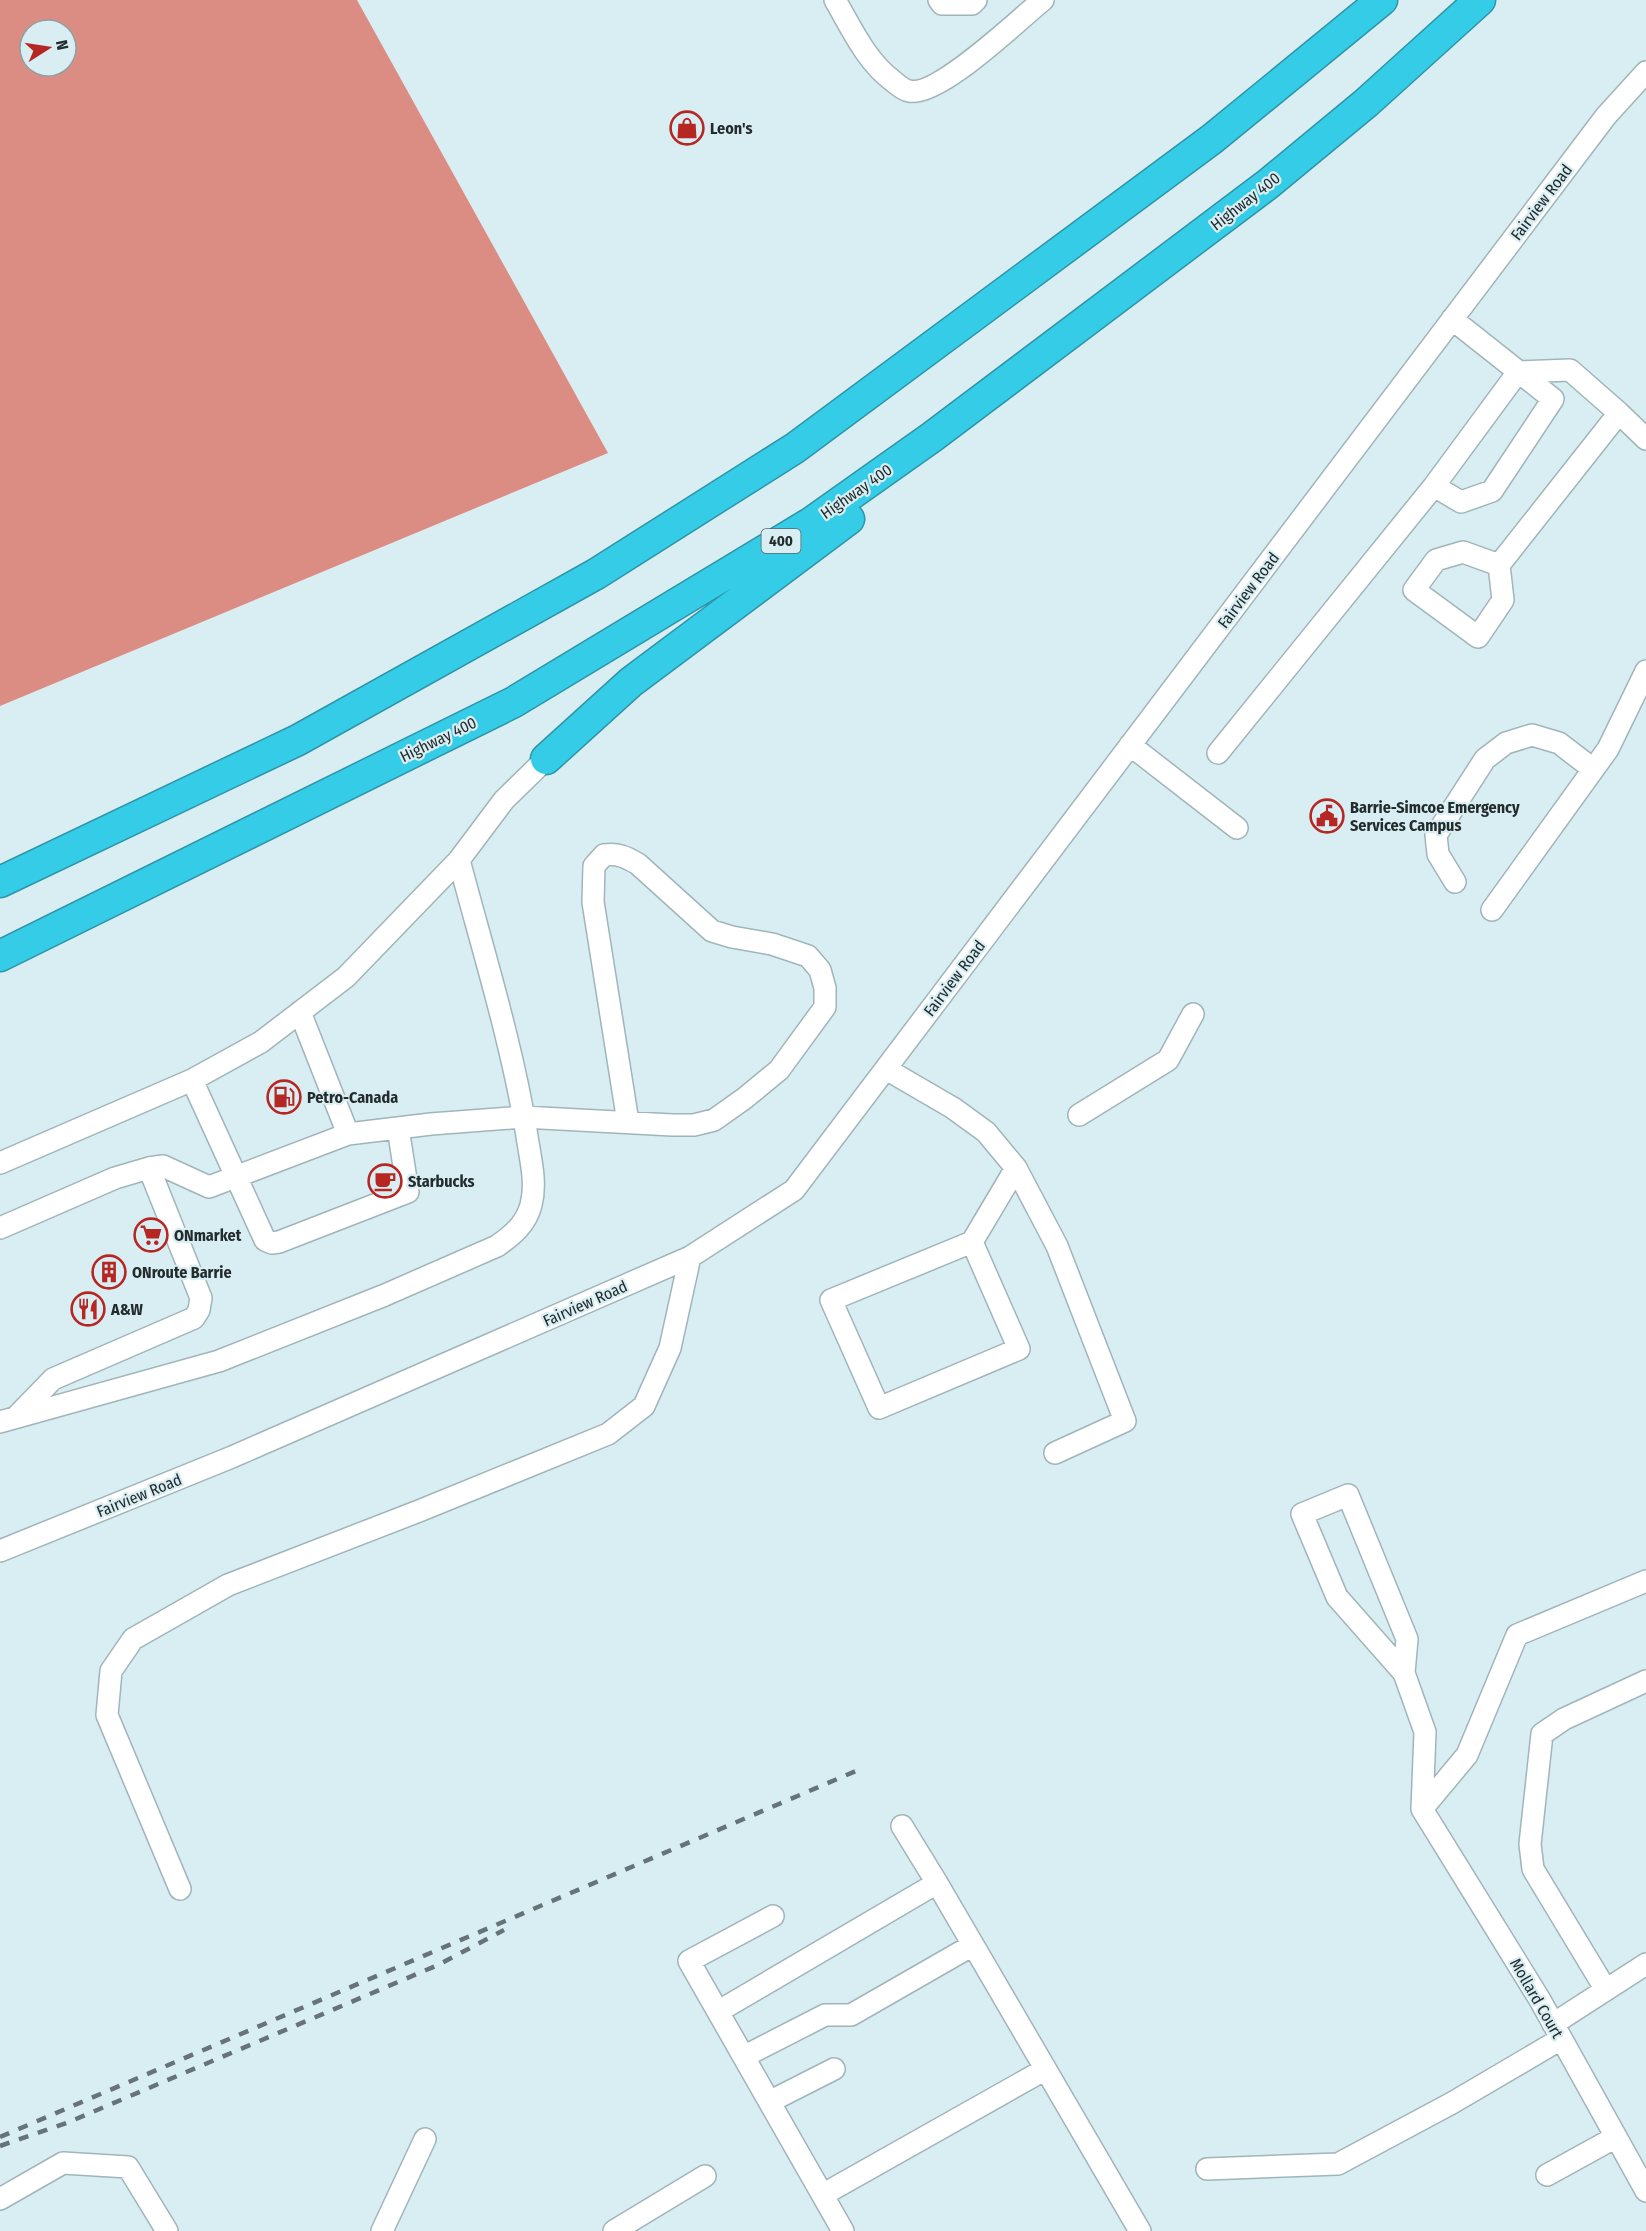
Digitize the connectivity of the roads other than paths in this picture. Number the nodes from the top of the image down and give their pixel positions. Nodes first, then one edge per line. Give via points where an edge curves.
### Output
1 (835, 0) edge
2 (939, 0) edge
3 (976, 0) edge
4 (1043, 0) edge
5 (1382, 0) edge
6 (1480, 0) edge
7 (1646, 72) edge
8 (1452, 319) junction
9 (1518, 372) junction
10 (1619, 413) junction
11 (932, 437) junction
12 (1646, 438) edge
13 (1434, 486) junction
14 (1499, 565) dead end
15 (1646, 671) edge
16 (1130, 745) junction
17 (1218, 753) dead end
18 (546, 759) joint
19 (1593, 769) junction
20 (1237, 828) dead end
21 (459, 860) junction
22 (0, 882) edge
23 (1455, 882) dead end
24 (1492, 910) dead end
25 (0, 956) edge
26 (300, 1012) junction
27 (1193, 1014) dead end
28 (886, 1069) junction
29 (192, 1080) junction
30 (1079, 1115) dead end
31 (524, 1117) junction
32 (628, 1122) junction
33 (398, 1128) junction
34 (348, 1134) junction
35 (0, 1163) edge
36 (1016, 1167) junction
37 (149, 1168) junction
38 (237, 1176) junction
39 (0, 1228) edge
40 (972, 1242) junction
41 (690, 1257) junction
42 (4, 1421) edge
43 (1055, 1453) dead end
44 (0, 1551) edge
45 (1646, 1581) edge
46 (1404, 1673) junction
47 (1646, 1681) edge
48 (1422, 1809) junction
49 (902, 1826) dead end
50 (937, 1883) junction
51 (180, 1889) dead end
52 (773, 1916) dead end
53 (973, 1945) junction
54 (1646, 1964) edge
55 (1606, 1990) junction
56 (719, 2011) junction
57 (1557, 2032) junction
58 (745, 2056) junction
59 (834, 2069) dead end
60 (1044, 2070) junction
61 (771, 2101) junction
62 (1616, 2137) junction
63 (425, 2139) dead end
64 (1206, 2169) dead end
65 (1547, 2175) dead end
66 (705, 2176) dead end
67 (1646, 2191) edge
68 (824, 2194) junction
69 (0, 2199) edge
70 (167, 2231) edge
71 (382, 2231) edge
72 (614, 2231) edge
73 (843, 2231) edge
74 (1140, 2231) edge

1 - 4 street via 877,69 907,91 920,92 957,72
2 - 3 street via 942,4 972,4
5 - 22 highway via 1212,139 795,448 596,574 298,740
6 - 11 highway, Highway 400 / 400 via 1366,103 1268,184
7 - 8 street, Fairview Road via 1606,116
8 - 9 street
8 - 16 street, Fairview Road
9 - 10 street via 1570,370
9 - 13 street
9 - 13 street via 1553,399 1492,491 1461,502
10 - 12 street
10 - 14 street
11 - 18 highway via 853,516 630,682
11 - 25 highway, Highway 400 / 400 via 812,522 514,702
13 - 17 street
15 - 19 street via 1608,749
16 - 20 street
16 - 28 street, Fairview Road
18 - 21 street via 504,800
19 - 23 street via 1560,743 1532,735 1506,743 1485,759 1436,835 1438,854
19 - 24 street
21 - 26 street via 346,977
21 - 31 street
26 - 29 street via 261,1042
26 - 34 street
27 - 30 street via 1168,1060
28 - 36 street via 986,1132
28 - 41 street, Fairview Road via 794,1190
29 - 35 street
29 - 38 street
31 - 32 street
31 - 33 street
31 - 42 street via 533,1180 531,1204 524,1223 498,1246 219,1361
32 - 32 street via 686,1125 714,1120 779,1070 825,1006 825,988 820,969 808,956 712,931 638,864 614,854 604,855 594,866 593,903
33 - 34 street
33 - 38 street via 408,1192 279,1242 265,1239
34 - 38 street
36 - 40 street
36 - 43 street via 1057,1246 1125,1421
37 - 38 street via 163,1166 209,1188
37 - 39 street via 115,1178
37 - 42 street via 201,1298 199,1310 194,1318 53,1379
40 - 40 street via 1019,1349 879,1408 831,1299
41 - 44 street, Fairview Road via 243,1452
41 - 51 street via 670,1348 644,1407 608,1434 228,1585 133,1639 111,1671 107,1715
45 - 48 street via 1517,1635 1467,1755
46 - 46 street via 1337,1597 1302,1514 1348,1495 1407,1639
46 - 48 street via 1425,1732
47 - 55 street via 1564,1719 1542,1734 1530,1844 1533,1869
48 - 57 street, Mollard Court
49 - 50 street
50 - 53 street
50 - 56 street
52 - 56 street via 689,1961
53 - 58 street via 851,2016 825,2015
53 - 60 street
54 - 55 street
55 - 57 street
56 - 58 street
57 - 62 street, Mollard Court
57 - 64 street via 1452,2103 1338,2164
58 - 61 street
59 - 61 street
60 - 68 street
60 - 74 street
61 - 68 street
62 - 65 street
62 - 67 street, Mollard Court
63 - 71 street
66 - 72 street
68 - 73 street
69 - 70 street via 63,2163 128,2167

